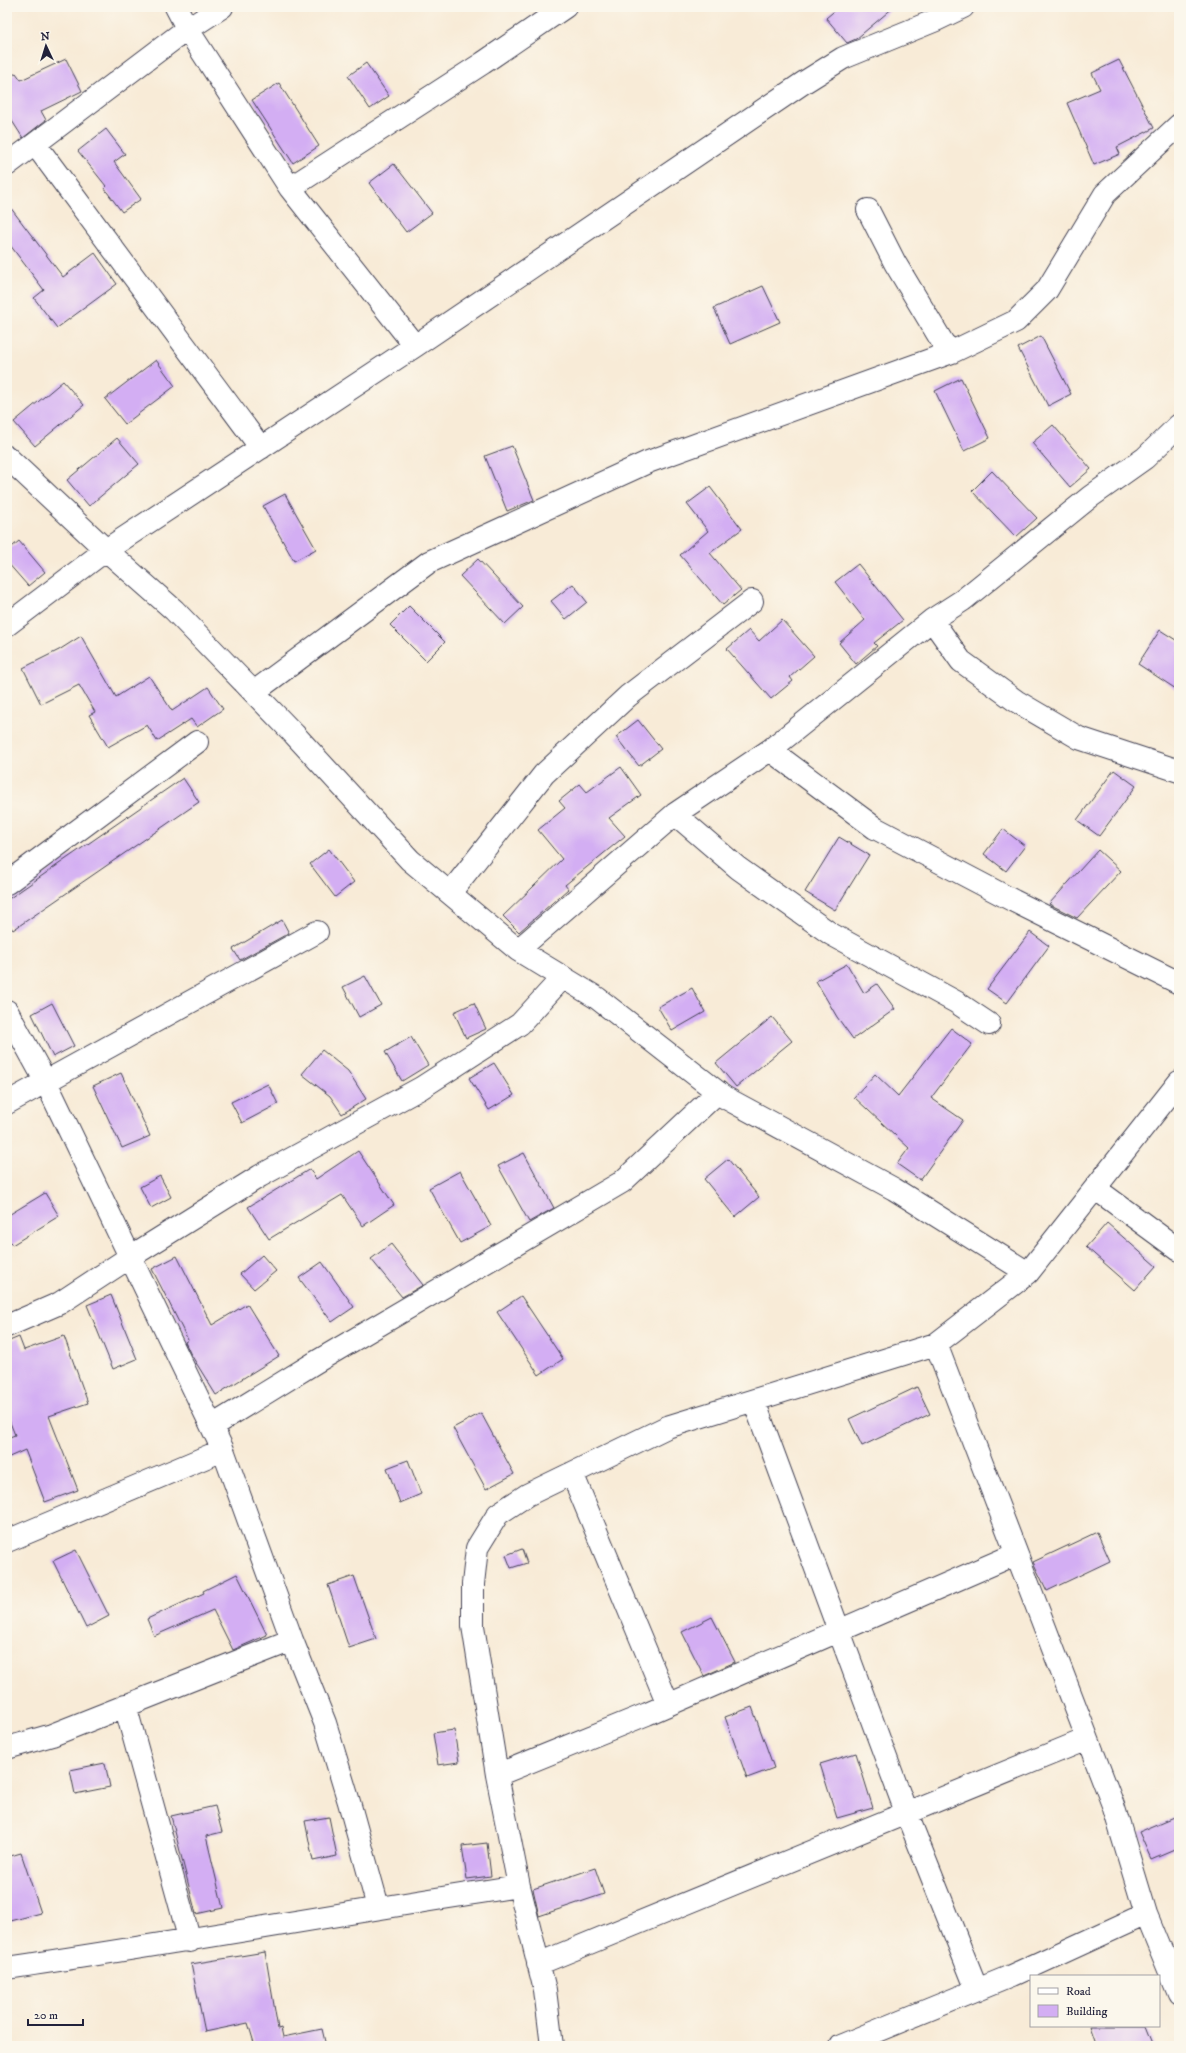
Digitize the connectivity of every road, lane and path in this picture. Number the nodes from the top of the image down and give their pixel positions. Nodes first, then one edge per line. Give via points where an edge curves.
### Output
1 (176, 7) edge
2 (222, 7) edge
3 (565, 7) edge
4 (963, 7) edge
5 (188, 30) junction
6 (1179, 125) edge
7 (35, 144) junction
8 (7, 165) edge
9 (290, 188) junction
10 (868, 210) dead end
11 (415, 346) junction
12 (952, 352) junction
13 (1179, 425) edge
14 (261, 448) junction
15 (7, 457) edge
16 (106, 550) junction
17 (752, 601) dead end
18 (932, 620) junction
19 (7, 625) edge
20 (254, 692) junction
21 (197, 742) dead end
22 (770, 750) junction
23 (1179, 770) edge
24 (675, 814) junction
25 (7, 884) edge
26 (450, 894) junction
27 (317, 932) dead end
28 (518, 950) junction
29 (563, 977) junction
30 (1179, 983) edge
31 (7, 1011) edge
32 (989, 1024) dead end
33 (46, 1082) junction
34 (1179, 1082) edge
35 (718, 1092) junction
36 (7, 1103) edge
37 (1096, 1189) junction
38 (1179, 1250) edge
39 (130, 1256) junction
40 (1028, 1273) junction
41 (7, 1326) edge
42 (936, 1344) junction
43 (754, 1401) junction
44 (212, 1426) junction
45 (223, 1450) junction
46 (572, 1473) junction
47 (7, 1542) edge
48 (1016, 1554) junction
49 (838, 1631) junction
50 (292, 1640) junction
51 (668, 1704) junction
52 (125, 1705) junction
53 (1087, 1739) junction
54 (7, 1748) edge
55 (497, 1775) junction
56 (906, 1812) junction
57 (519, 1886) junction
58 (378, 1908) junction
59 (1146, 1914) junction
60 (190, 1941) junction
61 (538, 1964) junction
62 (7, 1968) edge
63 (977, 1990) junction
64 (1179, 1994) edge
65 (552, 2046) edge
66 (840, 2046) edge

1 - 5 street
2 - 5 street
3 - 9 street
4 - 11 street via 843,58
5 - 7 street
5 - 9 street
6 - 12 street via 1105,194 1047,290 1016,321
7 - 8 street
7 - 14 street
9 - 11 street
10 - 12 street via 895,263 943,343
11 - 14 street
12 - 20 street via 648,462 429,562
13 - 18 street via 1145,458 1090,497 963,600
14 - 16 street
15 - 16 street
16 - 19 street
16 - 20 street via 174,610
17 - 26 street via 628,696 544,774
18 - 22 street
18 - 23 street via 960,661 1016,701 1079,738
20 - 26 street via 410,860
21 - 25 street
22 - 24 street
22 - 30 street via 875,828
24 - 28 street
24 - 32 street via 738,868 830,934 956,1002
26 - 28 street
27 - 33 street
28 - 29 street
29 - 35 street via 597,998
29 - 39 street via 520,1024 421,1088 260,1176
31 - 33 street
33 - 36 street
33 - 39 street
34 - 37 street
35 - 40 street via 815,1148 894,1189
35 - 44 street via 622,1182
37 - 38 street
37 - 40 street
39 - 41 street via 60,1303
39 - 44 street
40 - 42 street
42 - 43 street
42 - 48 street
43 - 46 street via 667,1427
43 - 49 street
44 - 45 street
45 - 47 street
45 - 50 street
46 - 51 street
46 - 55 street via 527,1495 498,1514 477,1548 472,1584 473,1626
48 - 49 street
48 - 53 street
49 - 51 street
49 - 56 street
50 - 52 street
50 - 58 street via 325,1722
51 - 55 street
52 - 54 street via 52,1735
52 - 60 street
53 - 56 street
53 - 59 street via 1113,1805
55 - 57 street
56 - 61 street
56 - 63 street
57 - 58 street
57 - 61 street
58 - 60 street
59 - 63 street
59 - 64 street
60 - 62 street
61 - 65 street
63 - 66 street

